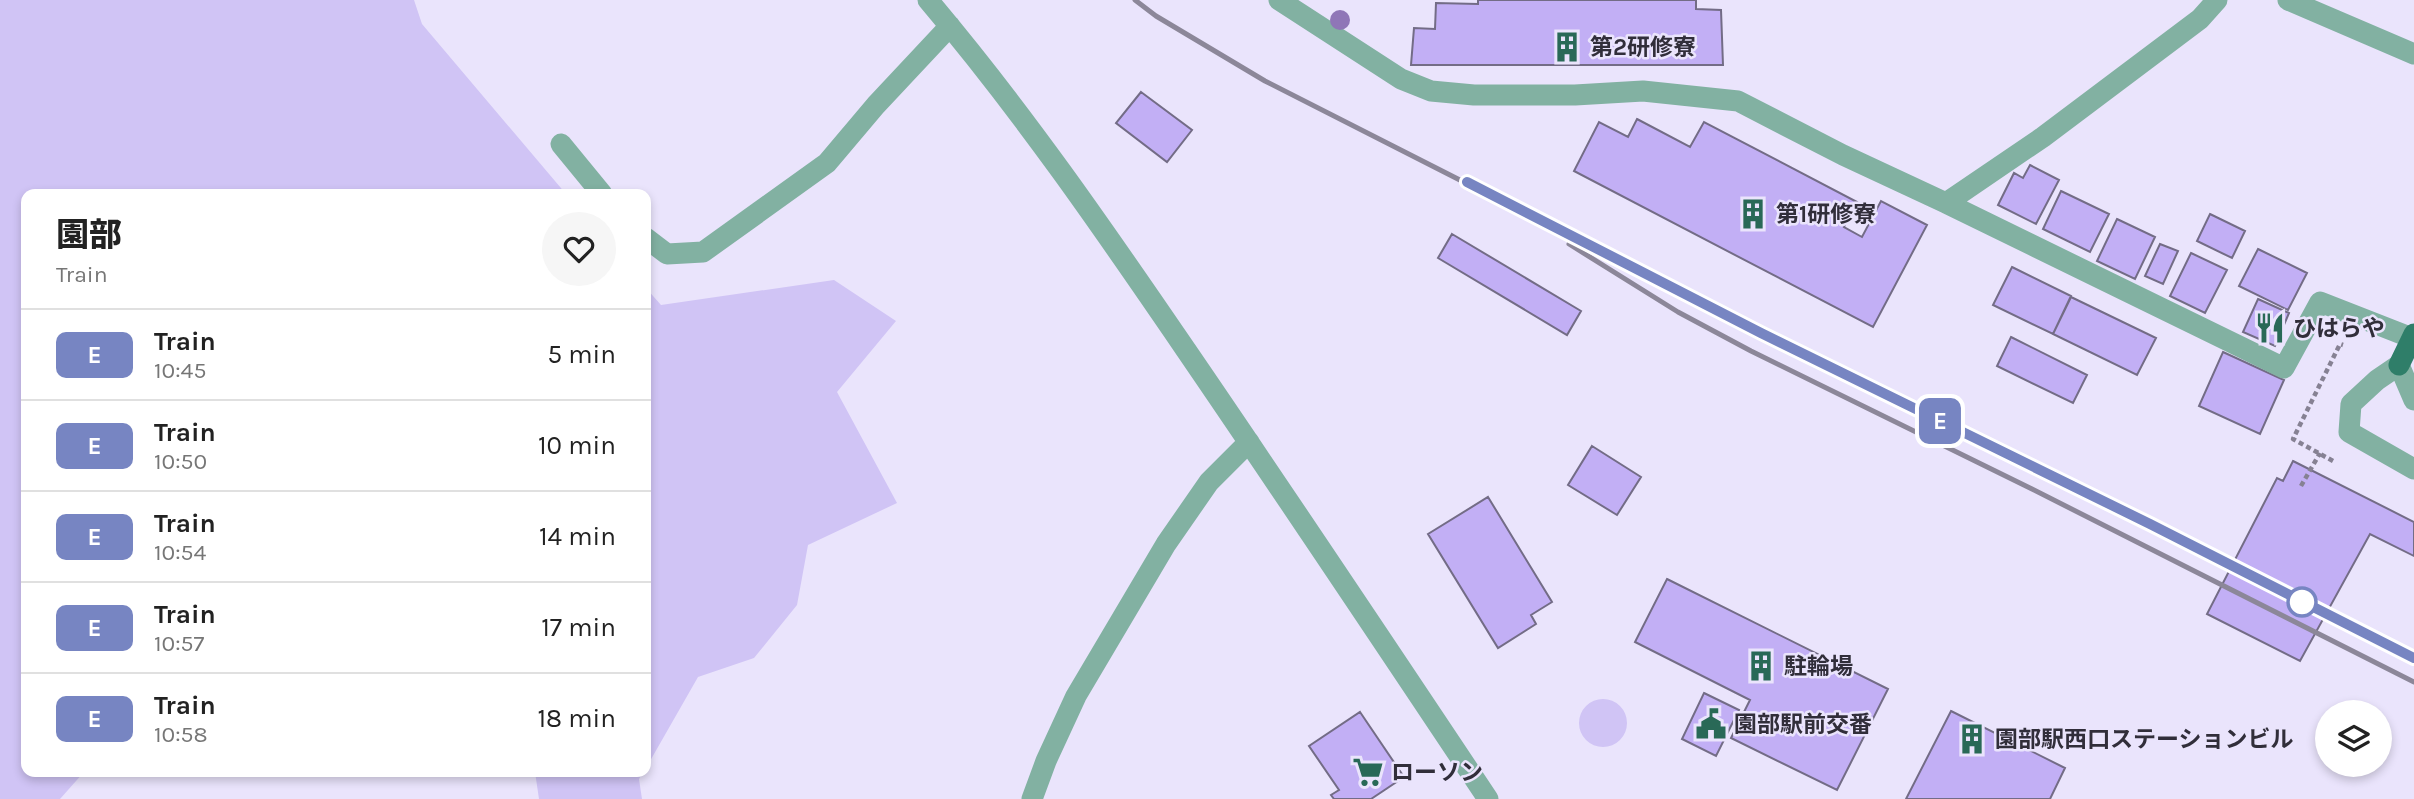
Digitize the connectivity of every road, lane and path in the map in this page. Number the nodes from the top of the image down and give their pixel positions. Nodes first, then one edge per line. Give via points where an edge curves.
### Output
1 (928, 0) edge
2 (1279, 0) edge
3 (2217, 0) edge
4 (2288, 0) edge
5 (950, 26) junction
6 (2414, 54) edge
7 (561, 144) dead end
8 (598, 189) edge
9 (1946, 203) junction
10 (651, 242) edge
11 (2413, 336) edge
12 (2399, 365) junction
13 (2414, 400) edge
14 (1249, 442) junction
15 (2320, 453) dead end
16 (2414, 469) edge
17 (2301, 486) dead end
18 (1032, 799) edge
19 (1488, 799) edge

1 - 5 street
2 - 9 street via 1401,79 1431,91 1474,95 1643,91 1738,101
3 - 9 street via 2200,19 2043,137
4 - 6 street
5 - 10 street via 827,163 703,252 667,254
5 - 14 street via 1027,122
7 - 8 street
9 - 11 street via 2284,368 2320,302
11 - 12 main road
12 - 13 street
12 - 16 street via 2351,404 2349,432
14 - 18 street via 1209,482 1166,544 1076,696
14 - 19 street
15 - 17 path

